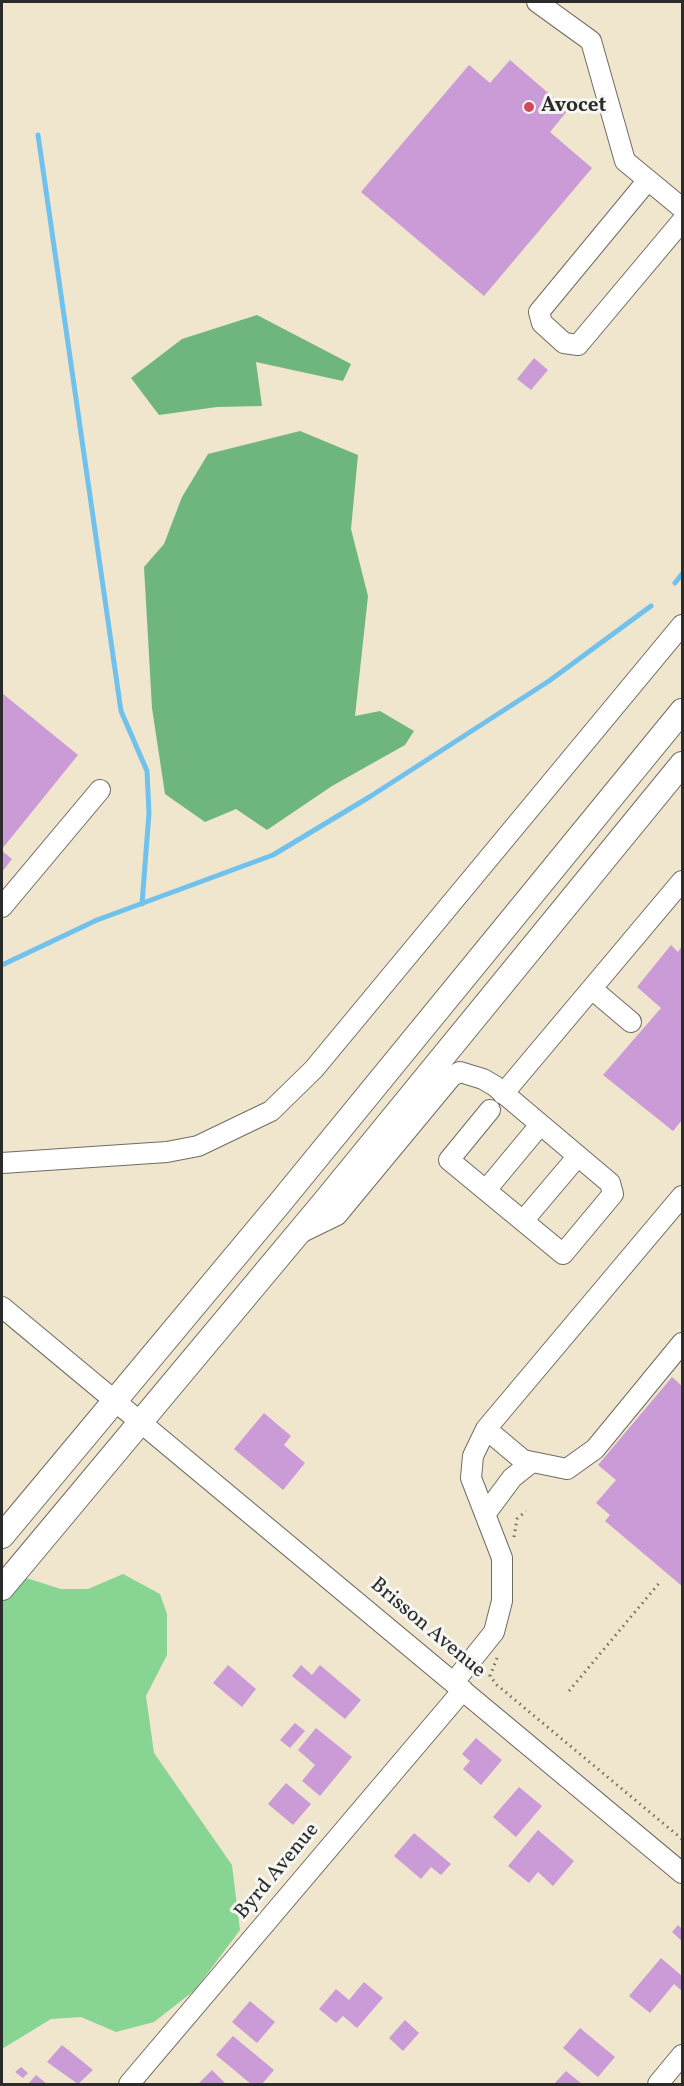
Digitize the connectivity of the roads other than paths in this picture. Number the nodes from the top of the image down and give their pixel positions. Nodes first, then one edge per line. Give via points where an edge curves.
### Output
1 (537, 2) edge
2 (648, 180) junction
3 (682, 208) edge
4 (682, 221) edge
5 (682, 625) edge
6 (682, 711) edge
7 (682, 764) edge
8 (100, 790) dead end
9 (682, 881) edge
10 (2, 907) edge
11 (592, 989) junction
12 (631, 1022) dead end
13 (503, 1094) junction
14 (490, 1110) dead end
15 (540, 1125) junction
16 (578, 1156) junction
17 (2, 1163) edge
18 (486, 1190) junction
19 (682, 1196) edge
20 (523, 1221) junction
21 (296, 1236) junction
22 (2, 1307) edge
23 (682, 1343) edge
24 (115, 1400) junction
25 (141, 1422) junction
26 (486, 1430) junction
27 (532, 1462) junction
28 (486, 1513) junction
29 (2, 1536) edge
30 (2, 1588) edge
31 (459, 1686) junction
32 (682, 1873) edge
33 (682, 2055) edge
34 (129, 2085) edge
35 (658, 2085) edge

1 - 2 street via 591,41 625,161
2 - 3 street
2 - 4 street via 539,312 542,323 564,343 578,345
5 - 17 street via 321,1060 271,1111 226,1135 188,1148
6 - 24 main road
7 - 21 main road
8 - 10 street
9 - 11 street
11 - 12 street
11 - 13 street
13 - 15 street
13 - 21 street via 472,1074 460,1072 452,1076 337,1215
14 - 18 street via 449,1160
15 - 16 street
15 - 18 street
16 - 20 street
16 - 20 street via 610,1183 613,1194 563,1254
18 - 20 street
19 - 26 street, Byrd Avenue
21 - 25 main road
22 - 24 street, Brisson Avenue
23 - 27 street via 595,1449 567,1469
24 - 25 street, Brisson Avenue
24 - 29 main road
25 - 30 main road
25 - 31 street, Brisson Avenue
26 - 27 street via 523,1460
26 - 28 street, Byrd Avenue via 473,1456 471,1478
27 - 28 street via 512,1478
28 - 31 street, Byrd Avenue via 502,1557 502,1601 494,1632
31 - 32 street, Brisson Avenue
31 - 34 street, Byrd Avenue
33 - 35 street

